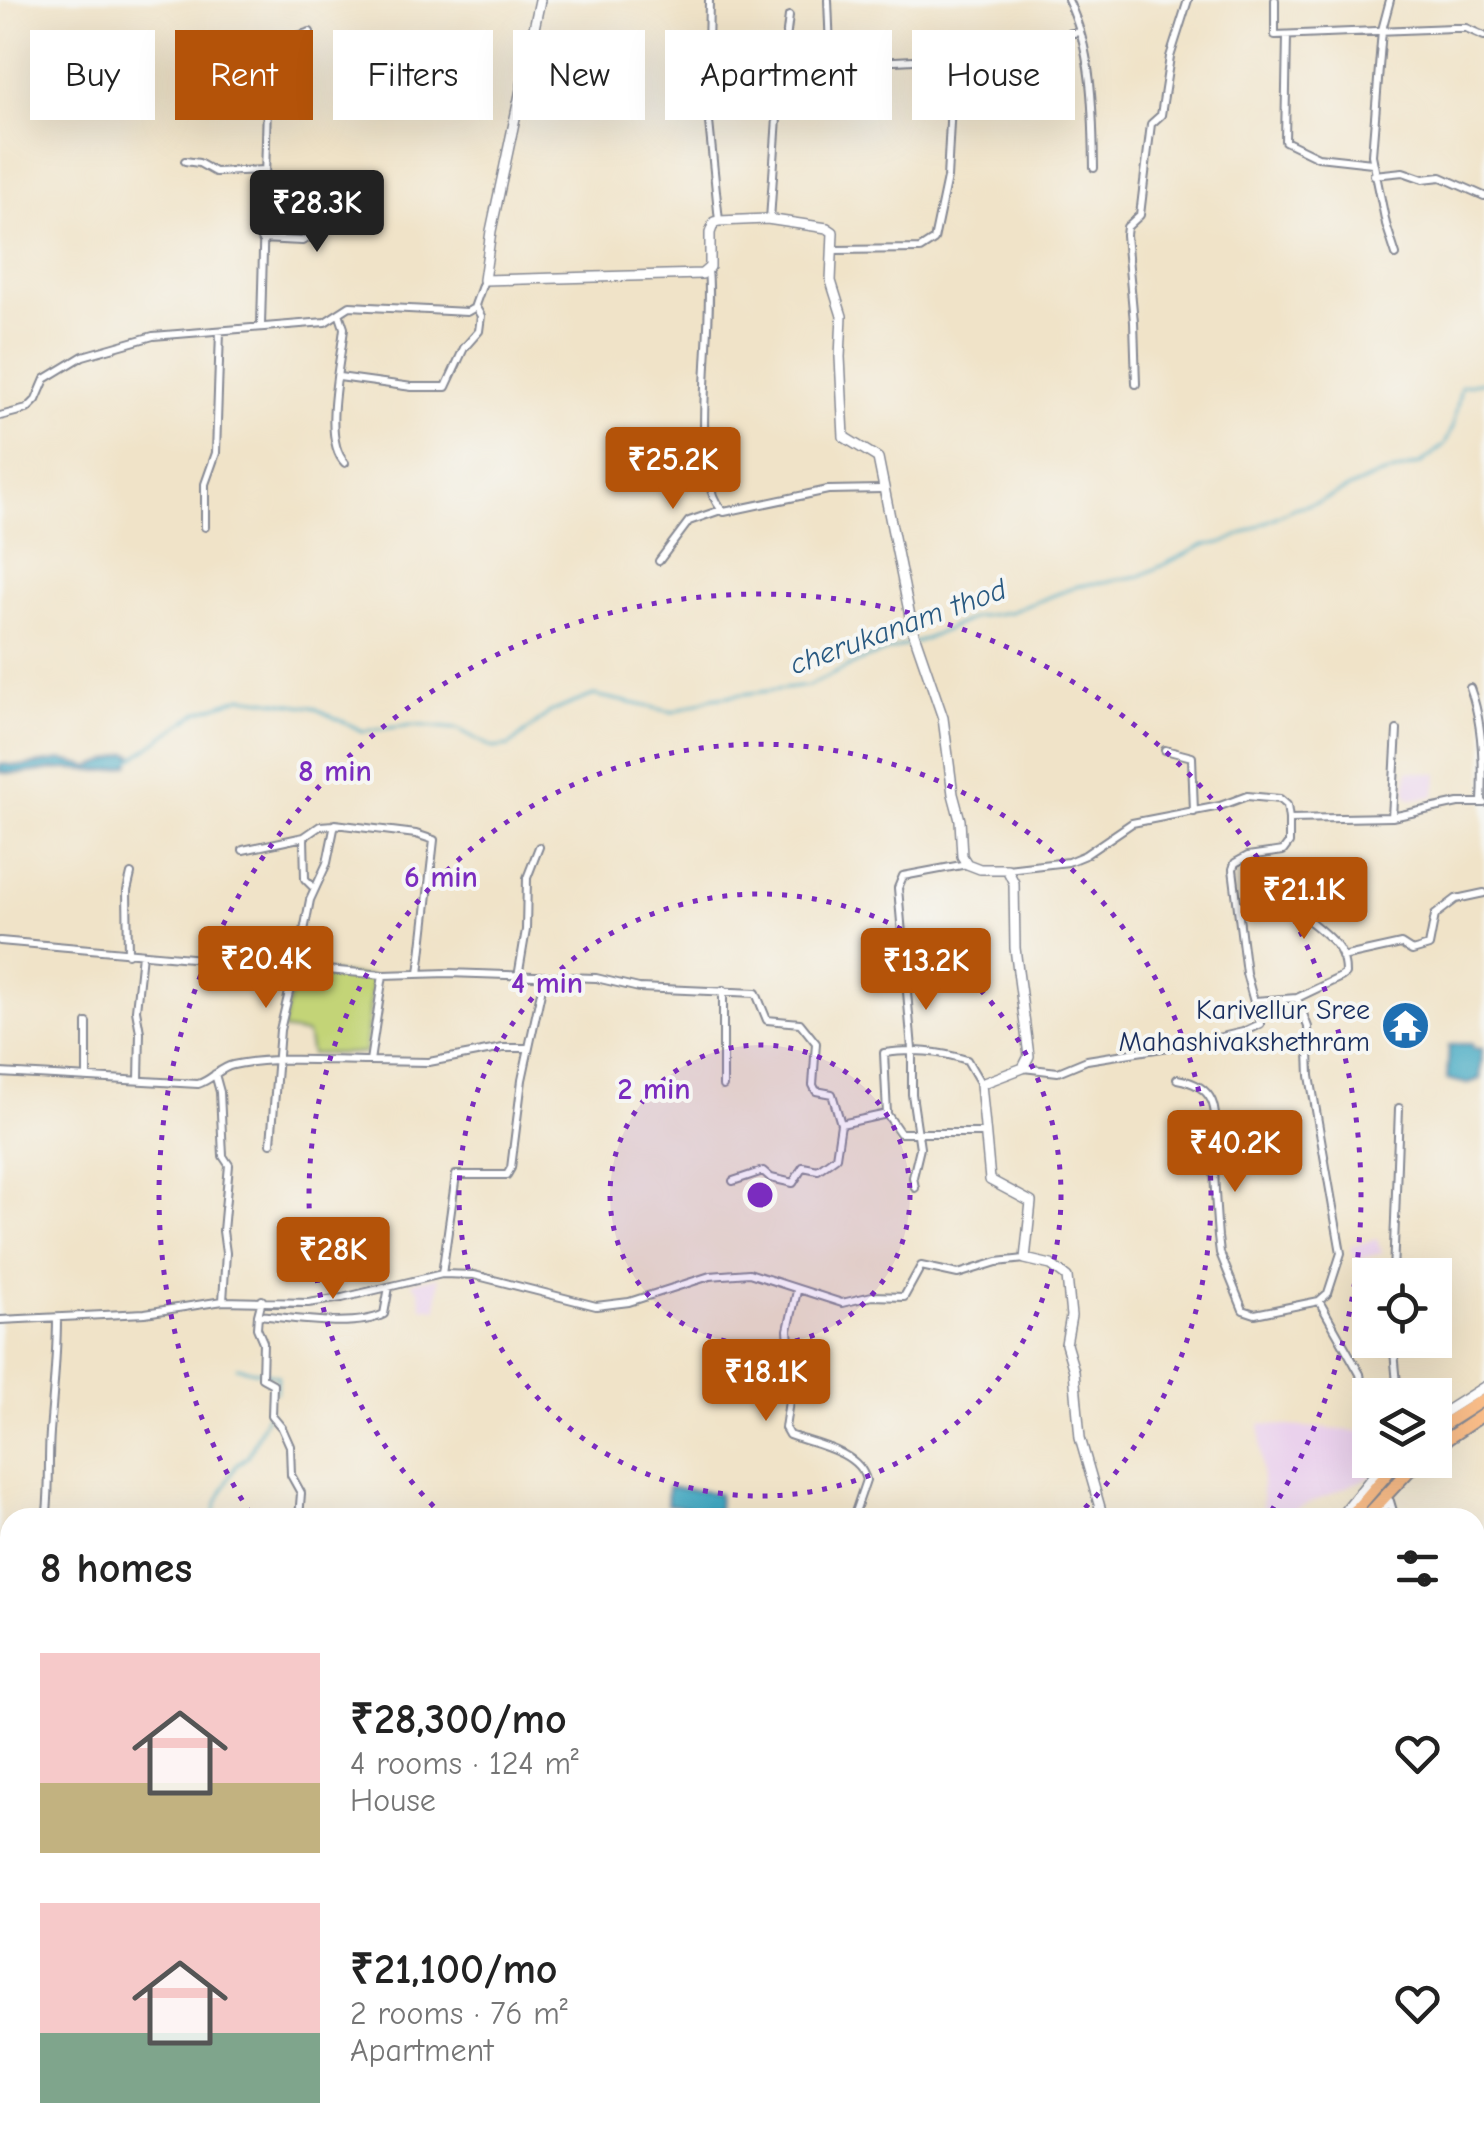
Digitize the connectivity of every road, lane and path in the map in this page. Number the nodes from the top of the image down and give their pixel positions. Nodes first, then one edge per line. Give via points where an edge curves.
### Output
1 (540, 0) edge
2 (709, 0) edge
3 (828, 0) edge
4 (1068, 0) edge
5 (1188, 0) edge
6 (1276, 0) edge
7 (1390, 0) edge
8 (789, 16) dead end
9 (707, 30) edge
10 (787, 30) edge
11 (1382, 30) junction
12 (1079, 32) junction
13 (1075, 33) edge
14 (1287, 35) junction
15 (1484, 36) edge
16 (912, 60) edge
17 (266, 120) edge
18 (709, 120) edge
19 (779, 120) edge
20 (950, 120) edge
21 (185, 160) dead end
22 (1373, 163) junction
23 (1094, 168) dead end
24 (264, 170) junction
25 (1374, 175) junction
26 (1484, 196) edge
27 (368, 216) dead end
28 (770, 220) junction
29 (719, 221) junction
30 (261, 239) junction
31 (834, 250) junction
32 (1396, 255) dead end
33 (708, 271) junction
34 (484, 280) junction
35 (474, 306) junction
36 (339, 313) junction
37 (261, 326) junction
38 (220, 331) junction
39 (339, 377) junction
40 (1136, 384) dead end
41 (0, 416) edge
42 (345, 463) dead end
43 (882, 489) junction
44 (720, 510) junction
45 (205, 527) dead end
46 (659, 561) dead end
47 (1470, 688) dead end
48 (1397, 730) dead end
49 (1165, 750) dead end
50 (1483, 803) edge
51 (1194, 812) junction
52 (1392, 817) junction
53 (1289, 819) junction
54 (336, 824) junction
55 (304, 837) junction
56 (539, 847) dead end
57 (243, 850) dead end
58 (966, 864) junction
59 (1007, 869) junction
60 (131, 874) dead end
61 (314, 888) junction
62 (1484, 893) edge
63 (1239, 905) junction
64 (0, 941) edge
65 (128, 954) junction
66 (142, 954) junction
67 (1342, 957) junction
68 (296, 966) junction
69 (419, 974) junction
70 (382, 975) junction
71 (518, 977) junction
72 (544, 978) junction
73 (724, 990) junction
74 (1297, 998) junction
75 (1254, 1001) junction
76 (86, 1024) dead end
77 (528, 1048) junction
78 (912, 1049) junction
79 (370, 1061) junction
80 (277, 1062) junction
81 (1023, 1068) junction
82 (0, 1073) edge
83 (214, 1074) junction
84 (87, 1077) junction
85 (1177, 1078) dead end
86 (139, 1080) junction
87 (981, 1084) junction
88 (724, 1086) dead end
89 (1399, 1108) dead end
90 (886, 1114) junction
91 (841, 1124) junction
92 (919, 1132) junction
93 (985, 1133) junction
94 (271, 1144) dead end
95 (733, 1181) dead end
96 (915, 1188) dead end
97 (1393, 1258) edge
98 (1024, 1259) junction
99 (442, 1274) junction
100 (389, 1286) junction
101 (797, 1290) junction
102 (262, 1300) junction
103 (223, 1301) junction
104 (1320, 1301) junction
105 (258, 1316) junction
106 (57, 1319) junction
107 (0, 1320) edge
108 (1361, 1378) edge
109 (1484, 1387) edge
110 (1484, 1399) edge
111 (1452, 1407) edge
112 (1484, 1414) edge
113 (1452, 1419) edge
114 (1452, 1436) edge
115 (1376, 1478) edge
116 (1386, 1478) edge
117 (1398, 1478) edge
118 (47, 1508) edge
119 (300, 1508) edge
120 (856, 1508) edge
121 (1099, 1508) edge
122 (1360, 1508) edge
123 (1362, 1508) edge
124 (1364, 1508) edge
125 (1373, 1508) edge
126 (1392, 1508) edge

1 - 34 street
2 - 9 street
3 - 16 street via 832,62
4 - 12 street
5 - 40 street via 1161,115 1150,124 1140,215 1127,227
6 - 14 street via 1275,35
7 - 11 street
8 - 10 street
11 - 14 street
11 - 15 street via 1466,28
11 - 22 street
12 - 13 street
12 - 23 street via 1092,91
14 - 22 street via 1285,141 1318,157
17 - 24 street
18 - 29 street
19 - 28 street
20 - 31 street via 934,240 920,248
21 - 24 street via 215,172
22 - 25 street
24 - 30 street
25 - 26 street via 1441,177
25 - 32 street
27 - 30 street via 302,241
28 - 29 street
28 - 31 street via 827,228
29 - 33 street via 710,233
30 - 37 street
31 - 43 street via 844,437 878,458
33 - 34 street
33 - 44 street via 704,447
34 - 35 street
35 - 36 street via 467,312 350,306
35 - 39 street via 479,331 446,387
36 - 37 street via 325,322
36 - 39 street
37 - 38 street
38 - 41 street via 153,336 82,356 44,379 27,409
38 - 45 street via 216,453 205,484
39 - 42 street via 334,449
43 - 44 street via 828,490
43 - 58 street via 913,631 943,718
44 - 46 street via 689,521
47 - 50 street via 1481,739
48 - 52 street
49 - 51 street via 1192,757
50 - 52 street
51 - 53 street via 1247,796 1273,797 1286,805
51 - 59 street via 1132,823 1068,862
52 - 53 street
53 - 63 street via 1283,851 1235,863
54 - 55 street
54 - 61 street
54 - 69 street via 434,840
55 - 57 street
55 - 61 street via 305,879
56 - 71 street via 527,878
58 - 59 street
58 - 78 street via 903,876 898,888
59 - 81 street via 1014,883 1015,948 1029,1042
60 - 65 street
61 - 68 street
62 - 67 street via 1456,899 1435,915 1429,946 1412,950 1401,944
63 - 67 street via 1295,910
63 - 75 street
64 - 65 street
65 - 66 street
66 - 68 street
66 - 86 street
67 - 74 street via 1345,974
68 - 70 street
68 - 80 street
69 - 70 street
69 - 71 street
70 - 79 street
71 - 72 street
72 - 73 street
72 - 77 street
73 - 88 street
73 - 91 street via 756,993 767,1020 800,1023 816,1043 814,1088 832,1094
74 - 75 street
74 - 104 street via 1308,1027 1312,1090 1340,1236 1338,1268
75 - 81 street via 1260,1024 1243,1032 1086,1060 1058,1072
76 - 84 street
77 - 79 street via 430,1062
77 - 99 street via 511,1168 499,1176 456,1174
78 - 87 street via 966,1060
78 - 90 street via 884,1053
78 - 92 street
79 - 80 street
80 - 83 street via 229,1066
80 - 94 street
81 - 87 street
82 - 84 street
83 - 86 street via 198,1084
83 - 103 street via 229,1164
84 - 86 street
85 - 104 street via 1204,1089 1215,1109 1220,1252 1243,1310 1255,1314
87 - 93 street
89 - 97 street
90 - 91 street
90 - 92 street via 900,1133
91 - 95 street via 836,1156 818,1170 802,1167 792,1182 763,1172
92 - 93 street
92 - 96 street
93 - 98 street via 990,1180 1031,1202
98 - 101 street via 958,1274 920,1266 904,1297 842,1303
98 - 121 street via 1067,1277 1066,1344
99 - 100 street
99 - 101 street via 474,1275 596,1306 710,1276 749,1273
100 - 102 street via 308,1303
100 - 105 street via 384,1314 376,1319
101 - 120 street via 788,1330 792,1382 784,1428 860,1466 866,1480
102 - 103 street
102 - 105 street
103 - 106 street
104 - 108 street
105 - 119 street via 262,1378 273,1384 272,1416 290,1446
106 - 107 street
106 - 118 street
109 - 111 street
110 - 113 highway
112 - 114 highway
115 - 122 street
116 - 123 highway
117 - 124 highway
125 - 126 street via 1390,1501

